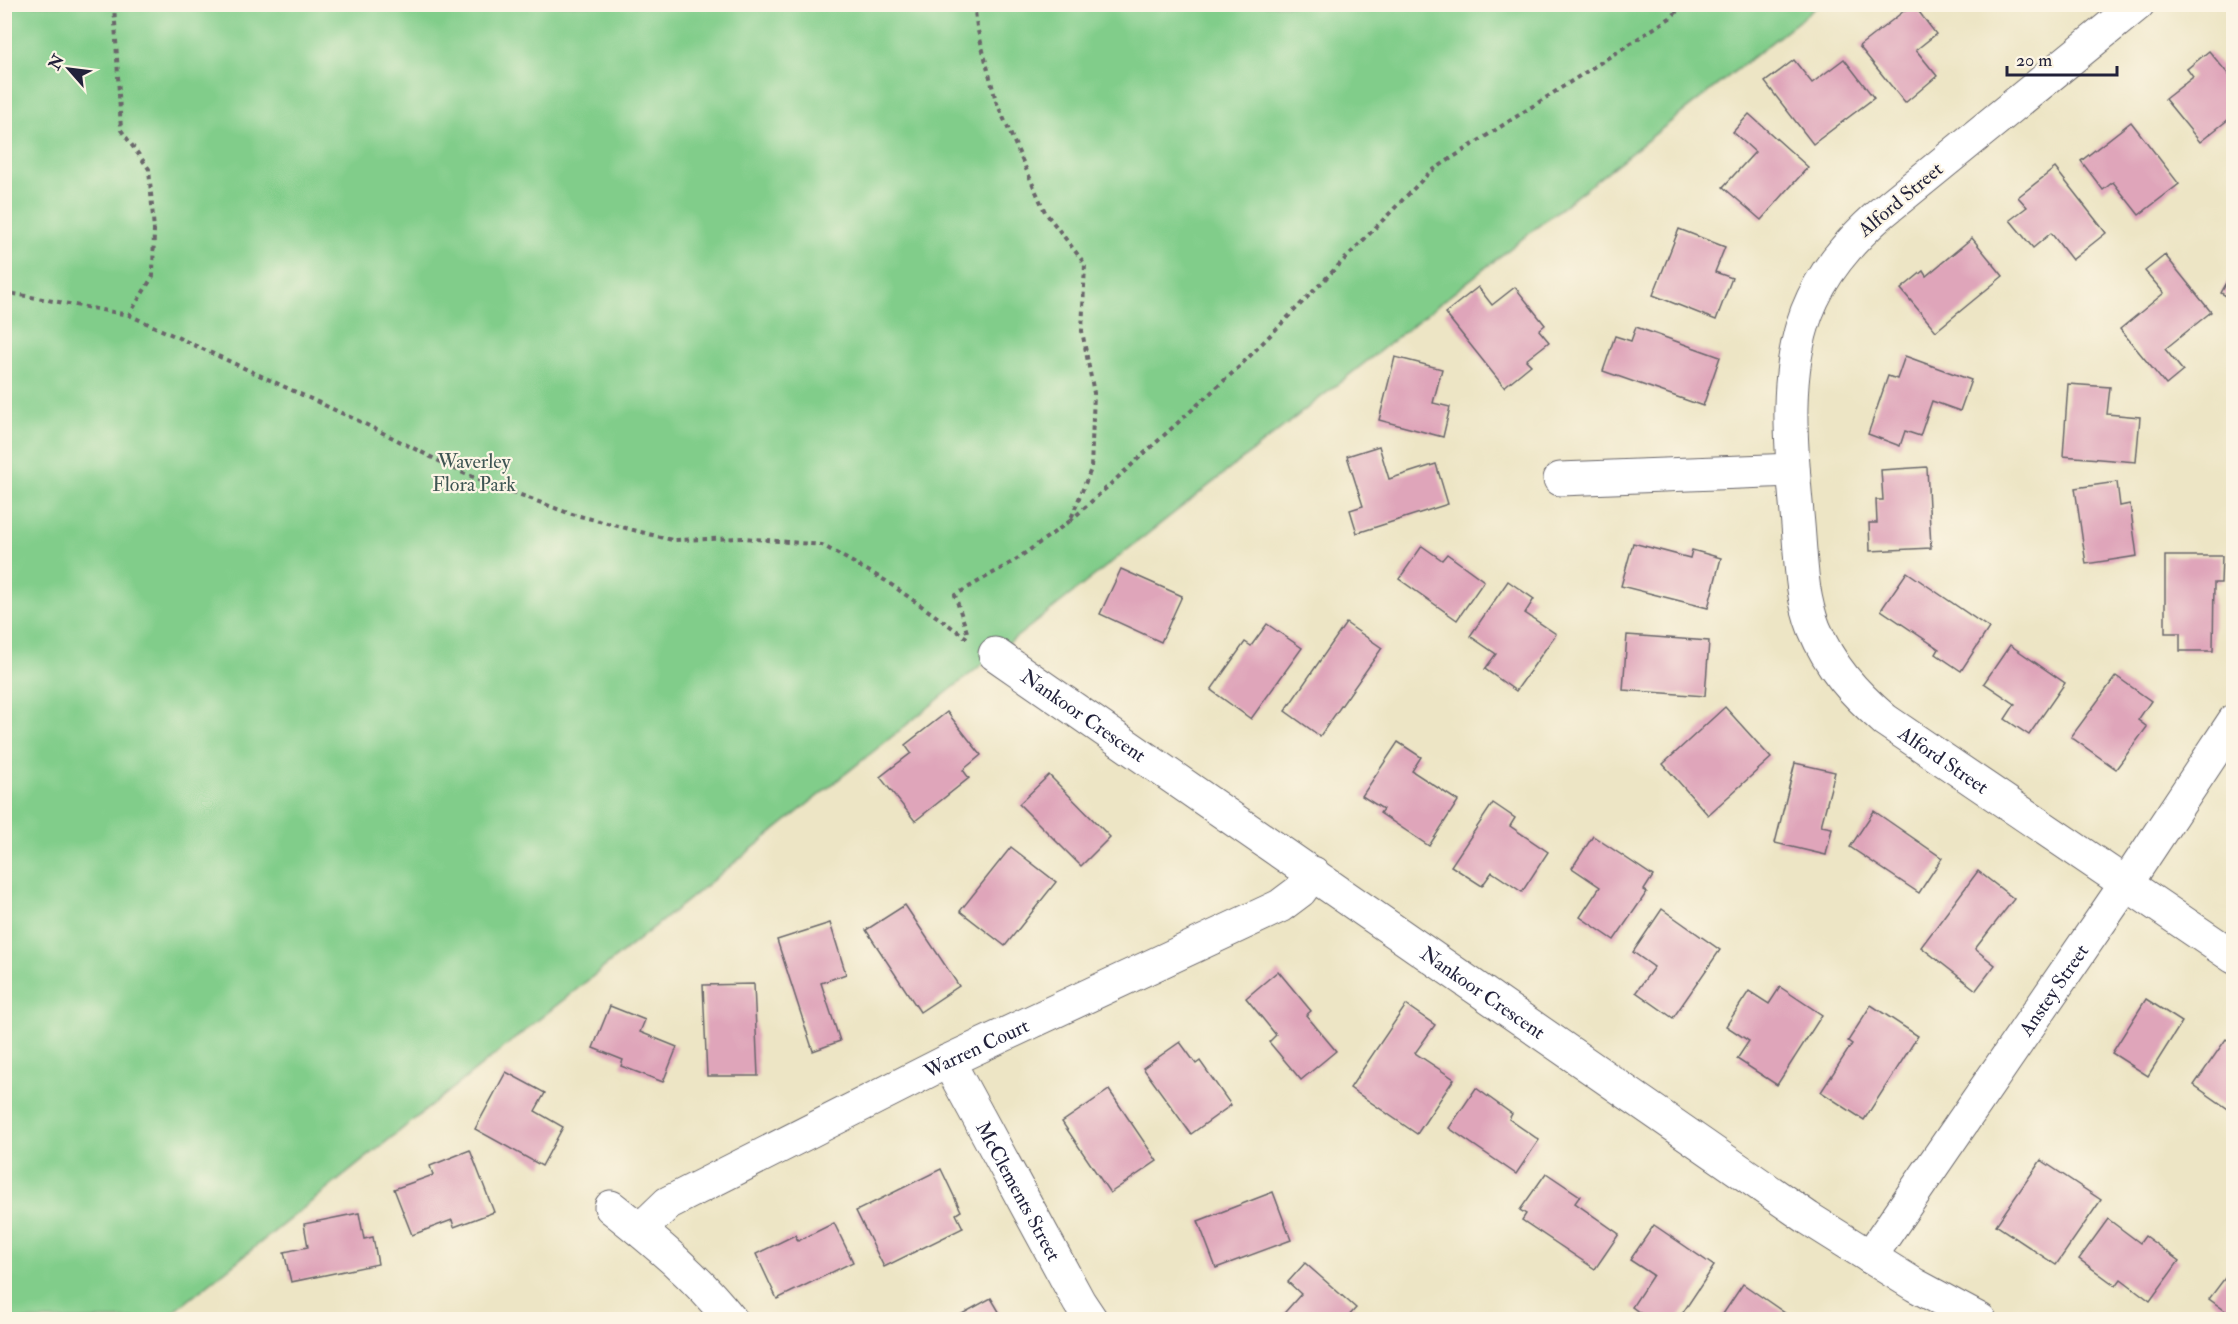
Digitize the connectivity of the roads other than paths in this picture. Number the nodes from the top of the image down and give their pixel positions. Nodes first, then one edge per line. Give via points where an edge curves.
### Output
1 (2138, 4) edge
2 (1793, 470) junction
3 (1560, 479) dead end
4 (995, 654) dead end
5 (2234, 721) edge
6 (1313, 873) junction
7 (2126, 884) junction
8 (2234, 957) edge
9 (948, 1061) junction
10 (611, 1207) dead end
11 (640, 1230) junction
12 (1870, 1257) junction
13 (731, 1320) edge
14 (1091, 1320) edge
15 (1980, 1320) edge

1 - 2 street, Alford Street via 1879,214 1847,245 1824,277 1807,313 1796,351
2 - 3 street
2 - 7 street, Alford Street via 1803,593 1813,626 1838,674 1885,720
4 - 6 street, Nankoor Crescent
5 - 7 street, Anstey Street
6 - 9 street, Warren Court via 1300,891 1280,906
6 - 12 street, Nankoor Crescent via 1808,1218
7 - 8 street, Alford Street
7 - 12 street, Anstey Street
9 - 11 street, Warren Court via 668,1203
9 - 14 street, McClements Street
10 - 11 street
11 - 13 street via 681,1264
12 - 15 street, Nankoor Crescent

